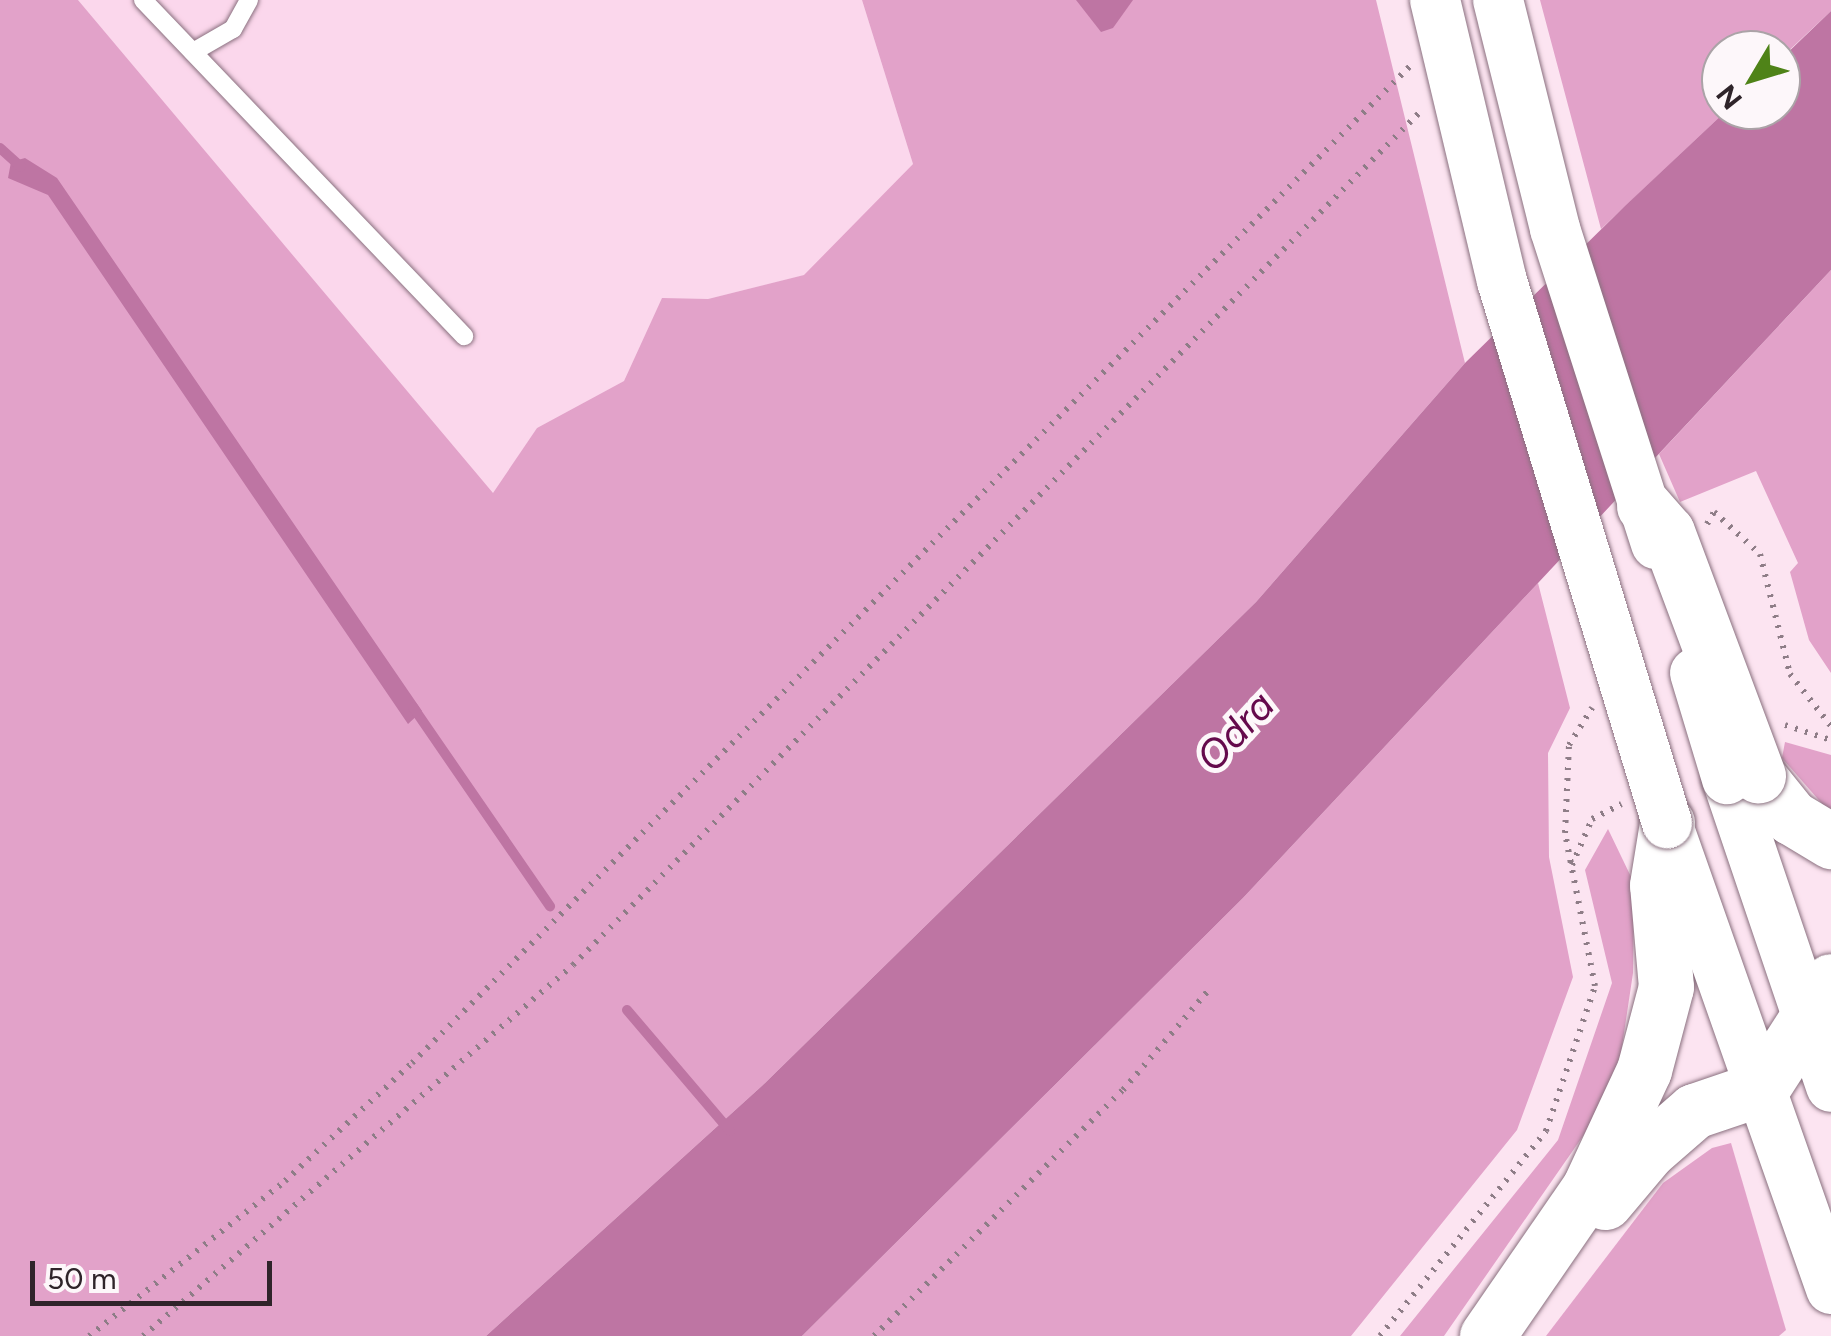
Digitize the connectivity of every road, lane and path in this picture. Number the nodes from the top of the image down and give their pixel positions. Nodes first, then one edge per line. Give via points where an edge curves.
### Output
1 (143, 0) edge
2 (250, 0) edge
3 (1436, 0) edge
4 (1498, 0) edge
5 (1424, 50) dead end
6 (193, 52) junction
7 (1432, 99) dead end
8 (464, 336) dead end
9 (1644, 506) joint
10 (1714, 512) dead end
11 (1831, 726) edge
12 (1570, 745) dead end
13 (1742, 777) junction
14 (1667, 823) junction
15 (1831, 841) edge
16 (1208, 991) dead end
17 (1820, 1001) edge
18 (1762, 1088) junction
19 (1831, 1088) edge
20 (1831, 1290) edge
21 (89, 1336) edge
22 (143, 1336) edge
23 (874, 1336) edge
24 (1380, 1336) edge
25 (1487, 1336) edge
26 (1496, 1336) edge

1 - 6 lane
2 - 6 lane via 233,29
3 - 14 main road, bridge via 1502,281
4 - 9 main road, bridge via 1554,229
5 - 21 path via 412,1064 285,1182
6 - 8 lane
7 - 22 path via 573,965
9 - 13 highway, bridge via 1667,532
10 - 11 path via 1760,554 1790,674
12 - 24 path via 1565,833 1595,986 1546,1131
13 - 15 highway
13 - 17 main road
14 - 18 main road
14 - 25 highway via 1658,885 1666,986 1644,1070 1589,1188
16 - 23 path via 1123,1090
17 - 18 highway
17 - 19 main road
18 - 20 main road
18 - 26 highway via 1694,1112 1648,1151 1539,1295

